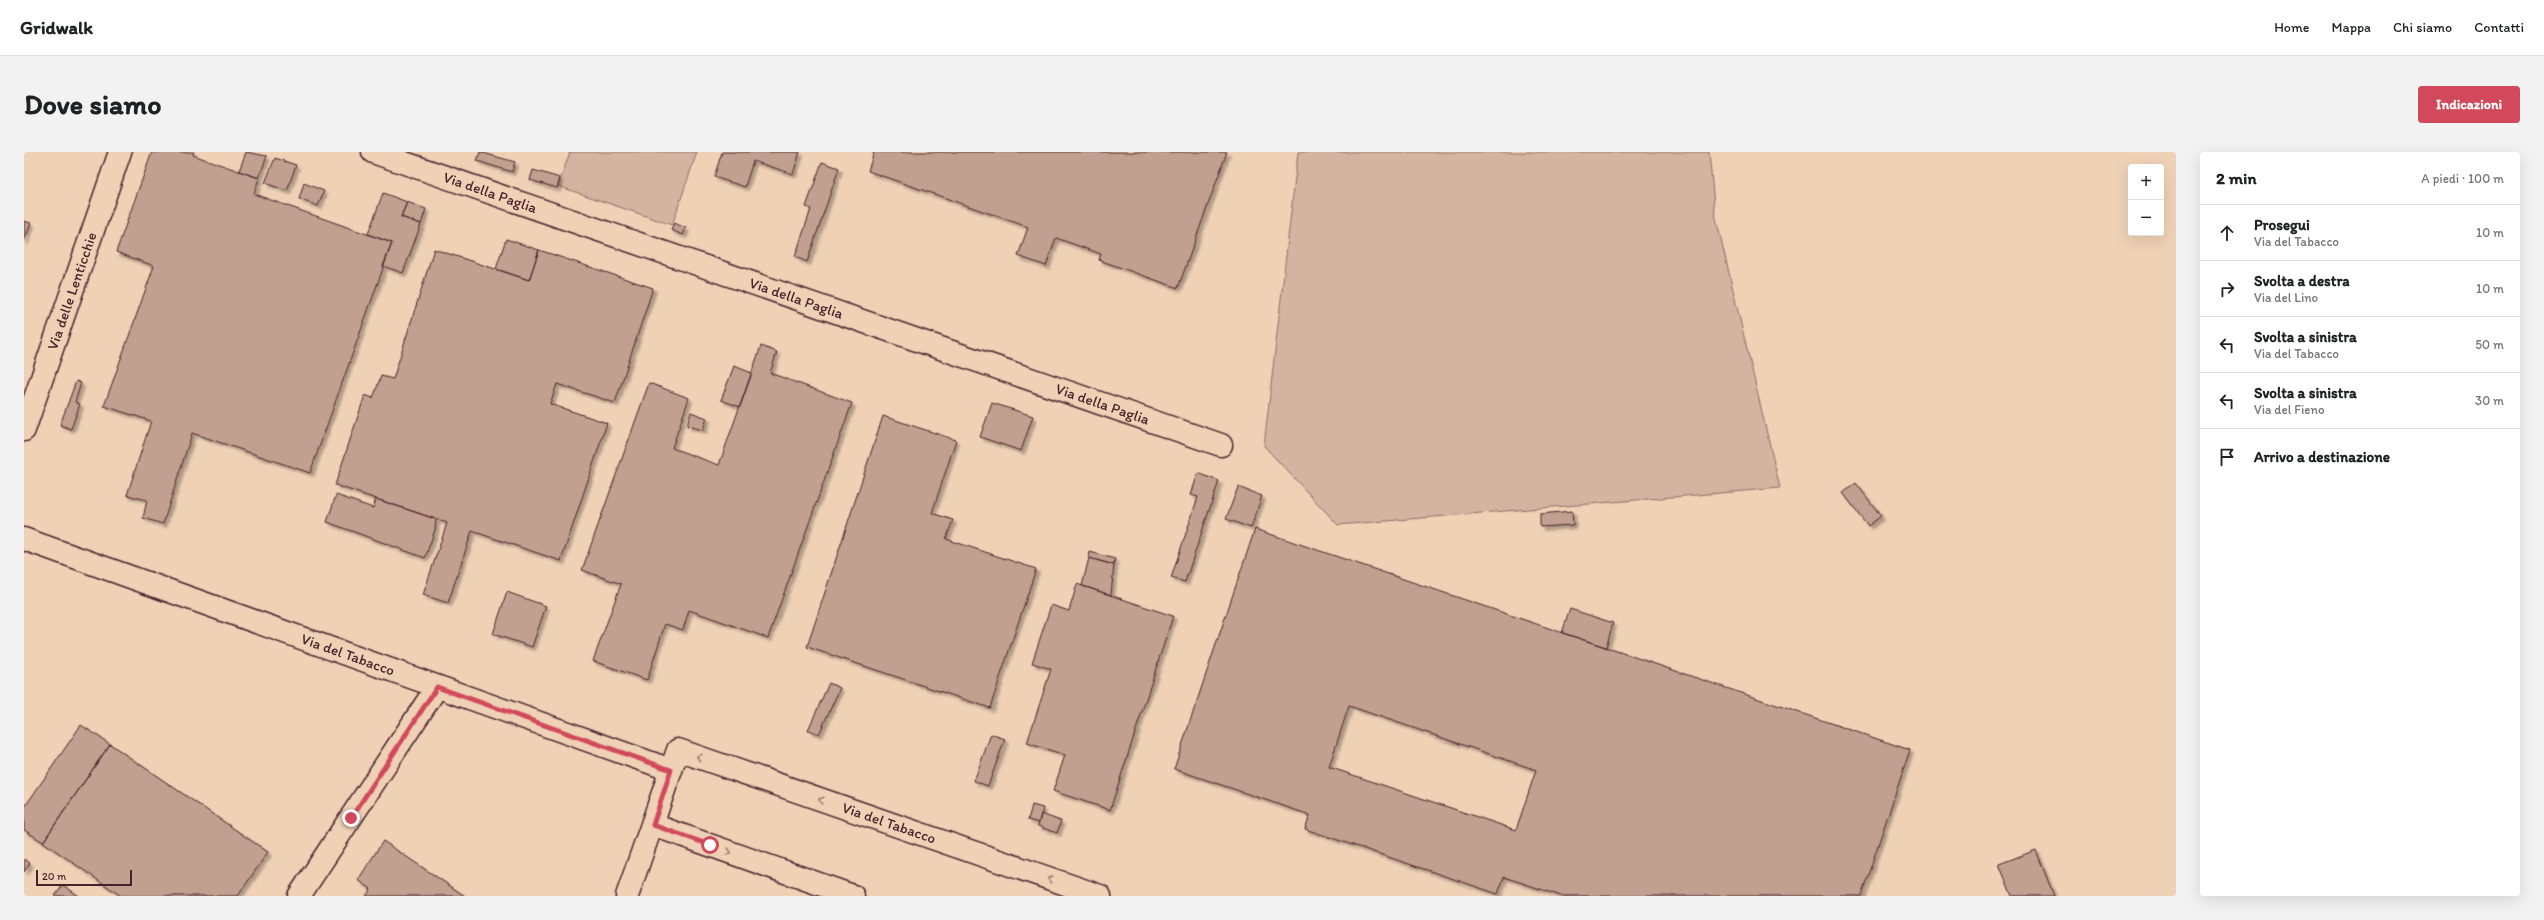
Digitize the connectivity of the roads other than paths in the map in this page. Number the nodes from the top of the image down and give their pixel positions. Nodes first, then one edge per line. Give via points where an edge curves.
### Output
1 (120, 152) edge
2 (373, 152) edge
3 (24, 430) edge
4 (1221, 444) dead end
5 (24, 539) edge
6 (437, 687) junction
7 (674, 760) junction
8 (653, 825) junction
9 (299, 896) edge
10 (627, 896) edge
11 (854, 896) edge
12 (1100, 896) edge

1 - 3 street, Via delle Lenticchie
2 - 4 street, Via della Paglia
5 - 6 street, Via del Tabacco
6 - 7 street, Via del Tabacco
6 - 9 street
7 - 8 street
12 -> 7 street, Via del Tabacco
8 - 10 street
8 -> 11 street

